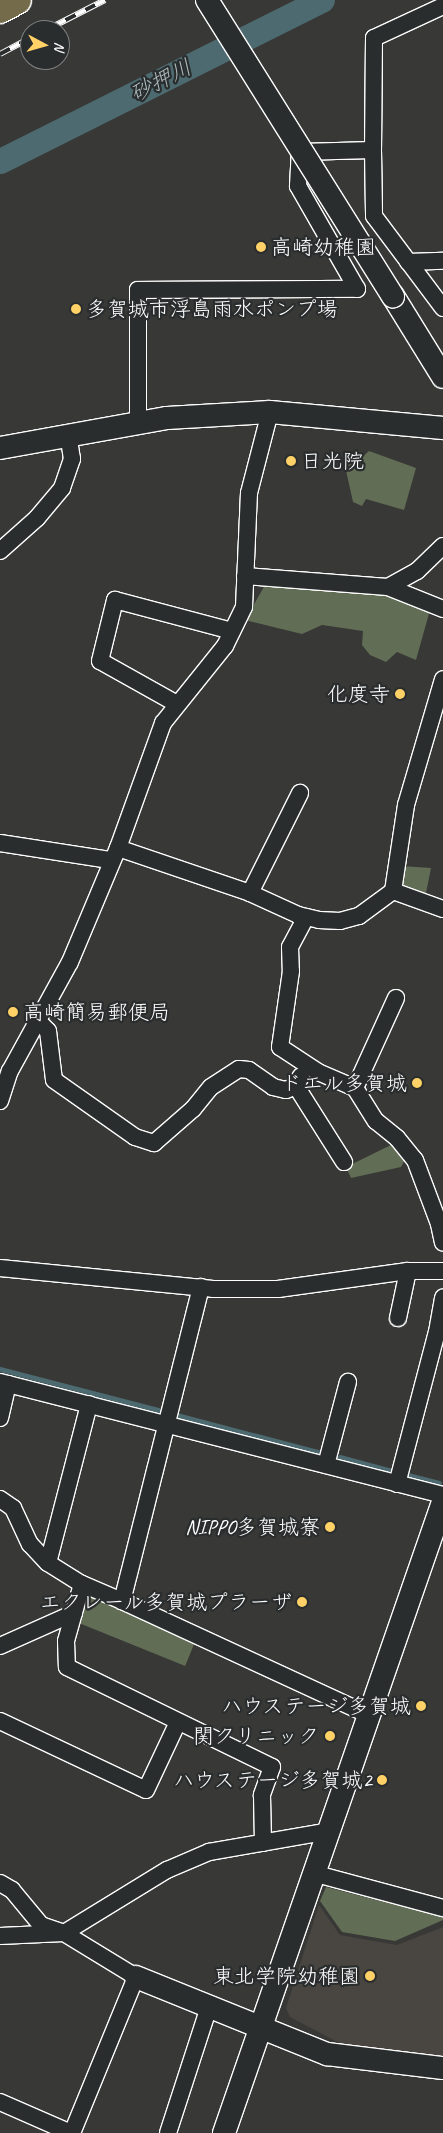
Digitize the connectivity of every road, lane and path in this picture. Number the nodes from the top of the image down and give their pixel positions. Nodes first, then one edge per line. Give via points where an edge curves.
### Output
1 (17, 0) edge
2 (207, 0) edge
3 (443, 6) edge
4 (0, 9) edge
5 (373, 150) junction
6 (443, 261) edge
7 (408, 262) junction
8 (443, 308) edge
9 (443, 377) edge
10 (270, 412) junction
11 (138, 422) junction
12 (443, 428) edge
13 (68, 434) junction
14 (0, 448) edge
15 (443, 546) edge
16 (0, 551) edge
17 (245, 576) junction
18 (388, 587) junction
19 (443, 609) edge
20 (232, 631) junction
21 (443, 679) edge
22 (177, 704) junction
23 (300, 793) dead end
24 (0, 843) edge
25 (114, 854) junction
26 (393, 891) junction
27 (250, 893) junction
28 (443, 909) edge
29 (306, 917) junction
30 (396, 998) dead end
31 (38, 1021) junction
32 (306, 1066) junction
33 (296, 1086) junction
34 (355, 1088) junction
35 (0, 1101) edge
36 (344, 1162) dead end
37 (443, 1244) edge
38 (0, 1268) edge
39 (408, 1271) junction
40 (443, 1271) edge
41 (201, 1287) junction
42 (443, 1298) edge
43 (398, 1318) dead end
44 (348, 1382) dead end
45 (4, 1383) edge
46 (89, 1404) junction
47 (167, 1417) junction
48 (0, 1418) edge
49 (326, 1465) junction
50 (399, 1476) junction
51 (443, 1495) edge
52 (0, 1499) edge
53 (443, 1502) edge
54 (48, 1562) junction
55 (82, 1584) junction
56 (122, 1601) junction
57 (74, 1613) junction
58 (0, 1646) edge
59 (369, 1715) junction
60 (0, 1721) edge
61 (178, 1722) junction
62 (329, 1831) junction
63 (263, 1843) junction
64 (313, 1873) junction
65 (0, 1883) edge
66 (443, 1908) edge
67 (64, 1933) junction
68 (0, 1936) edge
69 (136, 1977) junction
70 (209, 2007) junction
71 (260, 2027) junction
72 (443, 2068) edge
73 (0, 2102) edge
74 (72, 2133) edge
75 (168, 2133) edge
76 (224, 2133) edge

1 - 4 highway
2 - 9 street, bridge
3 - 5 street via 374,38
5 - 7 street via 374,216
5 - 11 street via 300,152 298,186 357,289 138,290
6 - 7 street
7 - 8 street
10 - 11 street
10 - 12 street
10 - 17 street via 249,493
11 - 13 street
13 - 14 street
13 - 16 street via 72,459 70,473 62,488 37,518
15 - 18 street via 417,572
17 - 18 street
17 - 20 street via 244,608
18 - 19 street
20 - 22 street via 225,646
20 - 22 street via 115,600 100,661
21 - 26 street via 406,805
22 - 25 street via 163,723
23 - 27 street
24 - 25 street
25 - 27 street
25 - 31 street via 70,962
26 - 28 street
26 - 29 street via 359,916 340,921
27 - 29 street
29 - 32 street via 290,947 291,972 280,1047
30 - 34 street
31 - 33 street via 48,1031 54,1080 135,1137 154,1143 193,1109 211,1087 239,1069 249,1070 273,1087 286,1090
31 - 35 street via 10,1071
32 - 33 street
32 - 34 street
33 - 36 street
34 - 37 street via 376,1121 397,1138 415,1160 439,1224
38 - 41 street
39 - 40 street
39 - 41 street via 278,1289
39 - 43 street
41 - 47 street
42 - 50 street
44 - 49 street
45 - 46 street
45 - 48 street
46 - 47 street
46 - 54 street
47 - 49 street
47 - 56 street
49 - 50 street
50 - 51 street
52 - 54 street via 13,1508 30,1544
53 - 59 street
54 - 55 street
55 - 56 street
55 - 57 street
56 - 59 street
57 - 58 street
57 - 61 street via 66,1641 67,1667
59 - 62 street
60 - 61 street via 146,1790
61 - 63 street via 272,1767 262,1795
62 - 63 street
62 - 64 street
63 - 67 street via 209,1852 167,1870
64 - 66 street
64 - 71 street
65 - 67 street via 12,1890 41,1925
67 - 68 street
67 - 69 street
69 - 70 street
69 - 74 street
70 - 71 street
70 - 75 street
71 - 72 street via 327,2054
71 - 76 street
73 - 74 street

